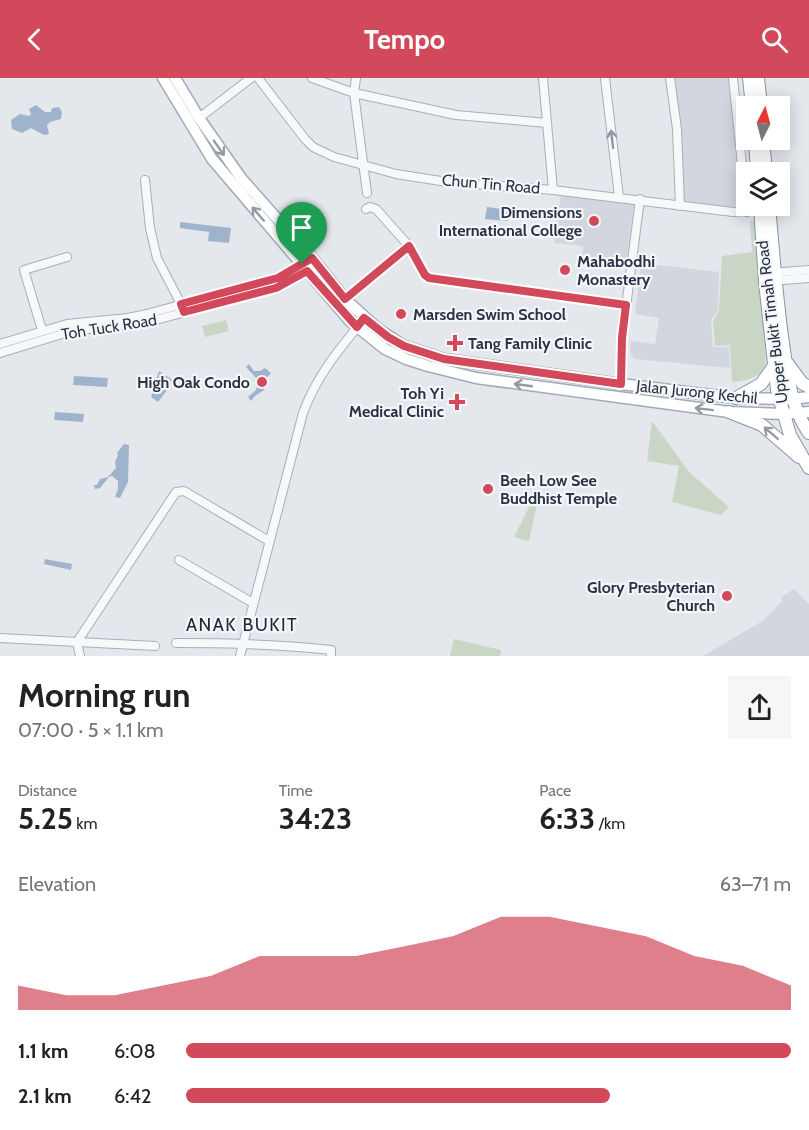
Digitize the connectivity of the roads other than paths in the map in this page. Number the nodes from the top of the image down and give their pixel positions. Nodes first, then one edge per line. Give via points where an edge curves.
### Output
1 (163, 78) edge
2 (175, 78) edge
3 (251, 78) edge
4 (258, 78) edge
5 (312, 78) edge
6 (356, 78) edge
7 (543, 78) edge
8 (605, 78) edge
9 (670, 78) edge
10 (733, 78) edge
11 (749, 78) edge
12 (758, 78) edge
13 (354, 93) junction
14 (751, 96) edge
15 (760, 96) edge
16 (199, 118) junction
17 (547, 123) junction
18 (742, 162) edge
19 (362, 164) junction
20 (145, 180) dead end
21 (553, 190) junction
22 (368, 193) dead end
23 (619, 197) junction
24 (639, 199) junction
25 (680, 206) junction
26 (366, 209) dead end
27 (736, 211) edge
28 (764, 216) edge
29 (409, 246) junction
30 (66, 256) dead end
31 (315, 261) junction
32 (305, 267) junction
33 (809, 270) edge
34 (770, 277) junction
35 (809, 278) edge
36 (345, 299) junction
37 (626, 305) junction
38 (182, 308) junction
39 (364, 318) junction
40 (357, 327) junction
41 (42, 330) junction
42 (0, 344) edge
43 (0, 353) edge
44 (780, 363) junction
45 (621, 384) junction
46 (809, 387) edge
47 (809, 397) edge
48 (736, 398) junction
49 (786, 399) junction
50 (729, 412) junction
51 (803, 413) edge
52 (784, 414) junction
53 (809, 433) edge
54 (808, 466) edge
55 (269, 541) junction
56 (179, 560) dead end
57 (253, 603) junction
58 (0, 638) edge
59 (77, 642) junction
60 (176, 643) dead end
61 (243, 644) junction
62 (154, 646) dead end
63 (289, 646) junction
64 (80, 656) edge
65 (240, 656) edge
66 (287, 656) edge
67 (331, 656) edge

32 -> 1 main road, Jalan Jurong Kechil via 212,159
2 - 16 main road, Jalan Jurong Kechil
3 - 16 street
4 - 19 street, Chun Tin Road via 313,147
5 - 13 street
6 - 13 street
7 - 17 street
23 -> 8 street
9 - 25 street via 677,129
10 - 18 street
11 - 14 highway
12 - 15 highway
13 - 17 street via 456,115
13 - 19 street
16 -> 31 main road, Jalan Jurong Kechil via 241,178
17 - 21 street
19 - 21 street, Chun Tin Road via 447,182
19 - 22 street
20 - 38 street via 157,258
21 - 23 street, Chun Tin Road
23 - 24 street, Chun Tin Road
24 - 25 street, Chun Tin Road
24 - 37 street
25 - 27 street, Chun Tin Road
26 - 29 street via 376,209
28 - 34 highway, Upper Bukit Timah Road
29 - 36 street
29 - 37 street via 429,278
30 - 41 street, Toh Tuck Road via 24,270
31 - 32 street, Toh Tuck Road
31 - 36 main road, Jalan Jurong Kechil
32 - 38 street, Toh Tuck Road via 276,288
32 - 40 main road, Jalan Jurong Kechil
33 - 34 street
34 - 35 street
34 - 44 highway, Upper Bukit Timah Road
36 - 39 main road, Jalan Jurong Kechil
37 - 45 street
38 - 41 street, Toh Tuck Road
38 - 43 street, Toh Tuck Road via 130,325 72,331
39 - 40 street
39 - 45 main road, Jalan Jurong Kechil via 404,346 444,359
50 -> 40 main road, Jalan Jurong Kechil via 476,378 406,359
40 - 55 street via 332,357 310,395
41 - 42 street, Toh Tuck Road
44 - 46 highway
44 - 48 highway via 761,384
44 - 49 highway, Upper Bukit Timah Road
45 - 48 main road, Jalan Jurong Kechil
47 - 49 main road, Jalan Jurong Kechil
48 - 49 main road, Jalan Jurong Kechil
49 - 51 highway, Upper Bukit Timah Road
49 - 52 highway, Upper Bukit Timah Road
50 - 52 main road, Jalan Jurong Kechil
54 -> 50 highway via 762,426
51 - 52 main road, Jalan Jurong Kechil
51 - 53 highway, Upper Bukit Timah Road
52 - 54 highway, Upper Bukit Timah Road via 790,435
55 - 57 street
55 - 59 street via 184,491 176,492
56 - 57 street
57 - 61 street
58 - 59 street
59 - 62 street
59 - 64 street
60 - 61 street
61 - 63 street
61 - 65 street
63 - 66 street
63 - 67 street via 331,650

